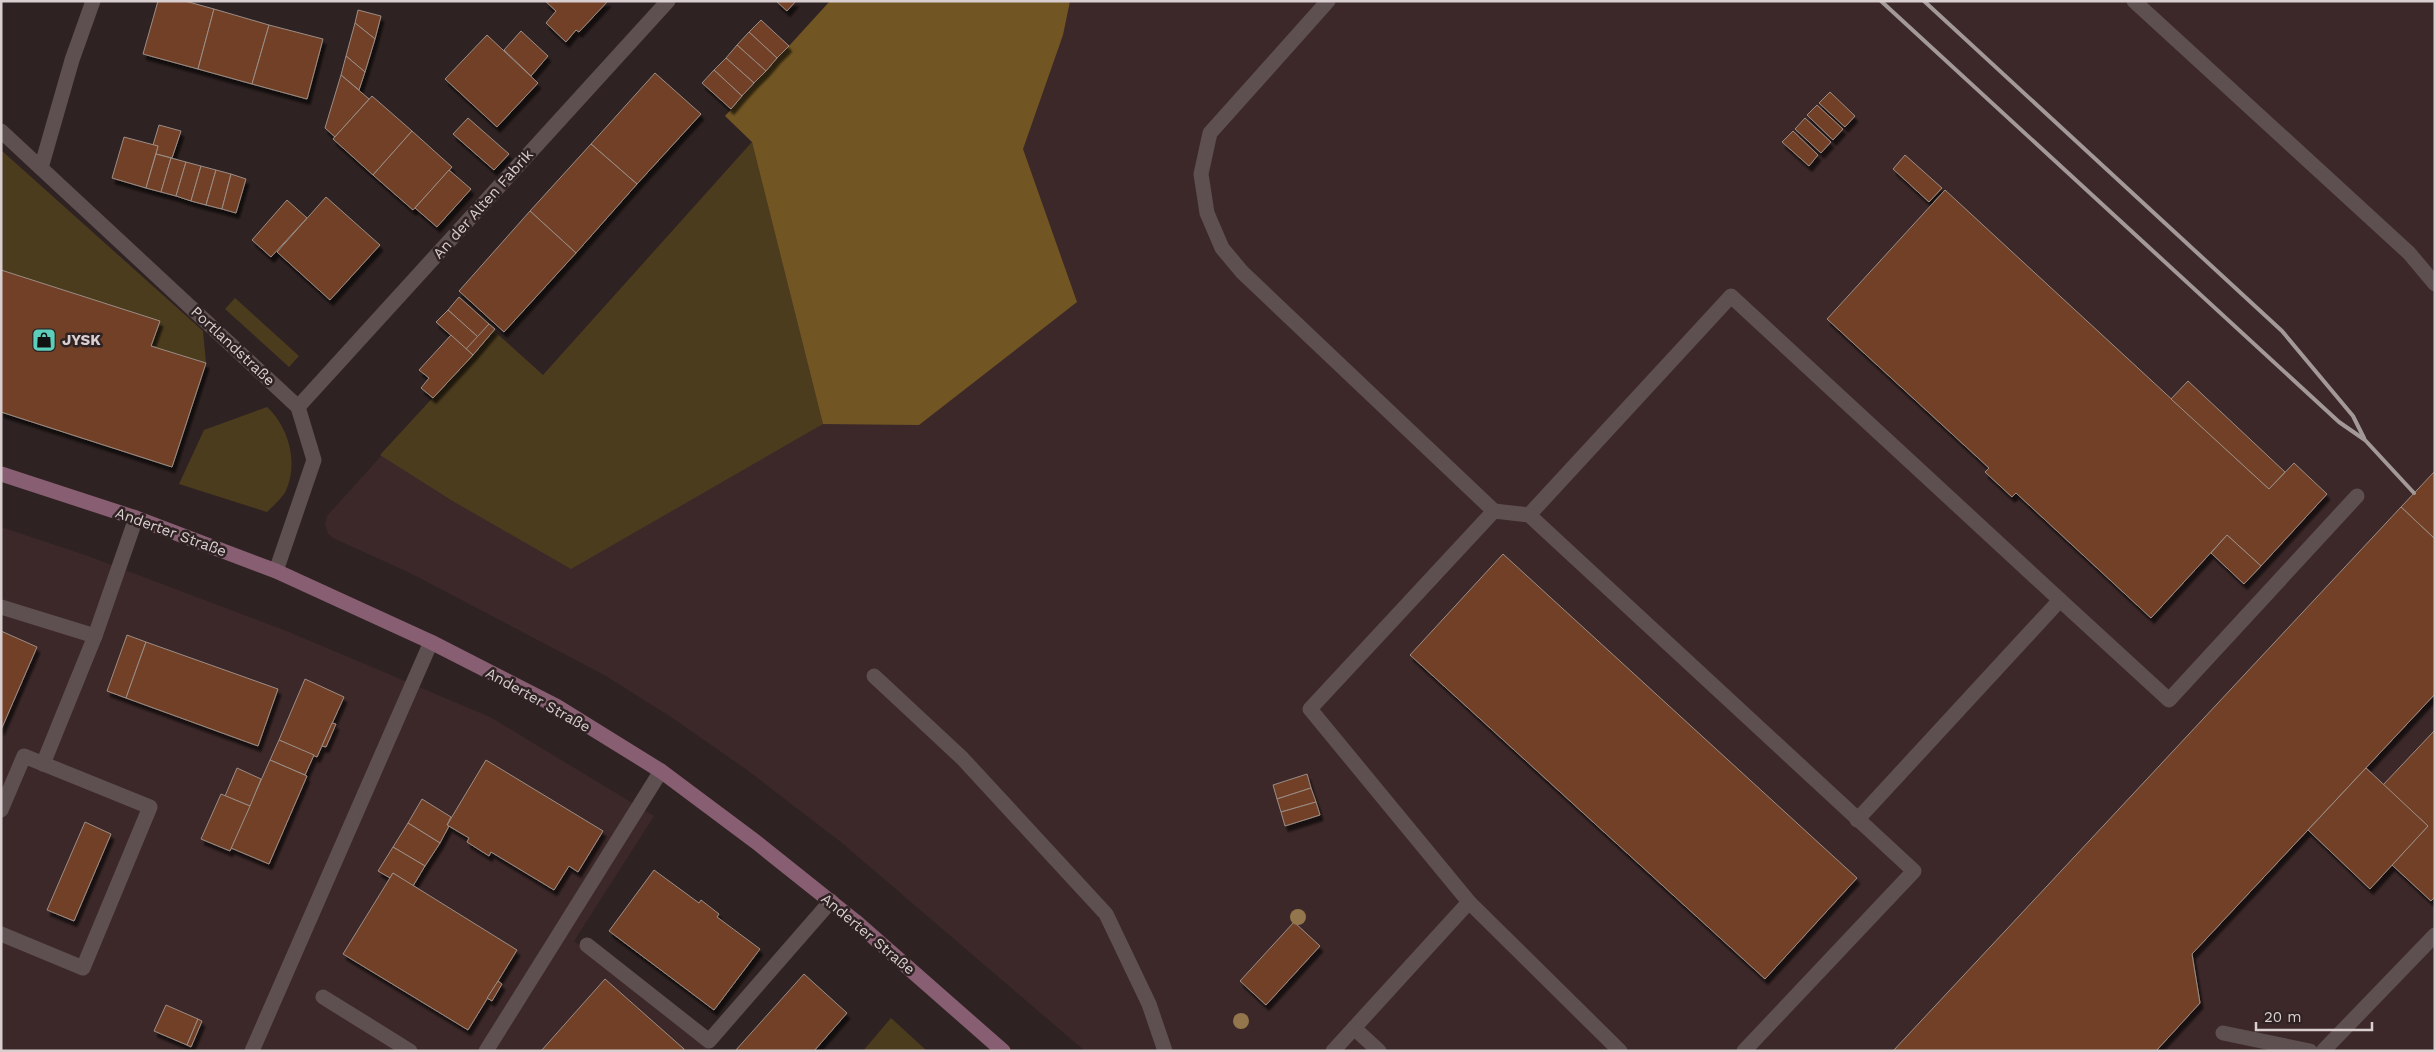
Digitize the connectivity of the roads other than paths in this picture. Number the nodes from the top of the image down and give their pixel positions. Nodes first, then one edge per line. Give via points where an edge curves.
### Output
1 (93, 1) edge
2 (668, 1) edge
3 (1328, 1) edge
4 (2134, 1) edge
5 (1, 132) edge
6 (42, 168) junction
7 (2435, 284) edge
8 (298, 408) junction
9 (1, 474) edge
10 (2356, 496) dead end
11 (1494, 511) junction
12 (1529, 515) junction
13 (136, 518) junction
14 (276, 571) junction
15 (2060, 600) junction
16 (1, 606) edge
17 (95, 636) junction
18 (431, 642) junction
19 (874, 676) dead end
20 (43, 764) junction
21 (662, 772) junction
22 (1, 810) edge
23 (1857, 820) junction
24 (831, 901) junction
25 (1468, 902) junction
26 (1, 934) edge
27 (2435, 935) edge
28 (587, 945) dead end
29 (323, 997) dead end
30 (1354, 1028) junction
31 (2223, 1033) dead end
32 (704, 1046) edge
33 (252, 1051) edge
34 (410, 1051) edge
35 (486, 1051) edge
36 (1003, 1051) edge
37 (1166, 1051) edge
38 (1333, 1051) edge
39 (1379, 1051) edge
40 (1620, 1051) edge
41 (1744, 1051) edge
42 (2310, 1051) edge
43 (2323, 1051) edge

1 - 6 street via 72,60
2 - 8 street, An der Alten Fabrik
3 - 11 street via 1210,133 1201,174 1207,213 1222,248 1242,272
4 - 7 street via 2409,253
5 - 6 street, Portlandstraße
6 - 8 street, Portlandstraße
8 - 14 street, Portlandstraße via 314,460
9 - 13 main road, Anderter Straße
10 - 15 street via 2169,700
11 - 12 street
11 - 25 street via 1310,708
12 - 15 street via 1731,296
12 - 23 street
13 - 14 main road, Anderter Straße
13 - 17 street
14 - 18 main road, Anderter Straße
15 - 23 street
16 - 17 street
17 - 20 street
18 - 21 main road, Anderter Straße via 556,706
18 - 33 street
19 - 37 street via 962,758 1106,914 1149,1004
20 - 22 street via 24,756
20 - 26 street via 150,808 84,968
21 - 24 main road, Anderter Straße
21 - 35 street
23 - 41 street via 1914,872
24 - 32 street
24 - 36 main road, Anderter Straße
25 - 30 street
25 - 40 street
27 - 43 street
28 - 32 street
29 - 34 street
30 - 38 street
30 - 39 street
31 - 42 street

